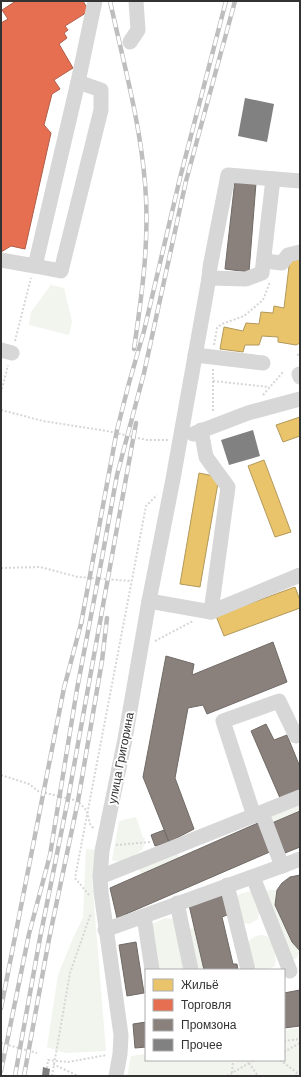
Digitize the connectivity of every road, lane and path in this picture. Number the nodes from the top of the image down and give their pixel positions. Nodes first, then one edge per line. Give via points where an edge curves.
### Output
1 (95, 1) edge
2 (136, 1) edge
3 (130, 42) dead end
4 (78, 82) junction
5 (273, 179) junction
6 (300, 182) edge
7 (300, 252) edge
8 (1, 260) edge
9 (264, 261) junction
10 (35, 266) junction
11 (209, 278) junction
12 (270, 281) dead end
13 (6, 351) edge
14 (195, 355) junction
15 (213, 357) junction
16 (263, 363) dead end
17 (282, 372) dead end
18 (213, 381) junction
19 (269, 388) junction
20 (1, 393) edge
21 (261, 398) dead end
22 (300, 399) edge
23 (1, 410) edge
24 (207, 428) junction
25 (180, 441) junction
26 (173, 479) junction
27 (1, 568) edge
28 (300, 575) edge
29 (131, 581) junction
30 (149, 601) junction
31 (211, 612) junction
32 (150, 644) dead end
33 (296, 736) dead end
34 (1, 775) edge
35 (300, 797) edge
36 (87, 811) junction
37 (258, 815) junction
38 (154, 842) dead end
39 (114, 845) dead end
40 (300, 859) edge
41 (282, 866) junction
42 (100, 877) junction
43 (253, 877) junction
44 (227, 885) junction
45 (90, 896) dead end
46 (177, 903) junction
47 (92, 909) dead end
48 (144, 916) junction
49 (105, 930) junction
50 (152, 969) edge
51 (190, 969) edge
52 (248, 969) edge
53 (291, 972) edge
54 (300, 1039) edge
55 (285, 1041) edge
56 (1, 1043) edge
57 (300, 1043) edge
58 (285, 1051) edge
59 (37, 1052) dead end
60 (112, 1054) dead end
61 (233, 1061) edge
62 (252, 1061) edge
63 (281, 1061) edge
64 (53, 1063) junction
65 (249, 1063) junction
66 (47, 1068) dead end
67 (232, 1073) junction
68 (300, 1075) edge
69 (52, 1076) edge
70 (78, 1076) edge
71 (116, 1076) edge
72 (227, 1076) edge
73 (258, 1076) edge
74 (291, 1076) edge

1 - 4 street
2 - 3 street via 138,30
4 - 10 street
4 - 10 street via 101,90 100,110 61,271
5 - 6 street
5 - 9 street
5 - 11 street, улица Григорина via 228,175
7 - 9 street via 288,255 282,263
8 - 10 street
9 - 11 street via 262,273 246,279
10 - 13 path
11 - 14 street, улица Григорина
12 - 15 path via 263,300 244,316 217,328
13 - 20 path
14 - 15 street
14 - 25 street, улица Григорина
15 - 16 street
15 - 18 path
17 - 19 path
18 - 19 path
18 - 24 path
19 - 21 path
22 - 24 street via 248,413
23 - 25 path via 43,422 107,431 147,440
24 - 25 street
24 - 31 street via 206,458 228,487
25 - 26 street, улица Григорина
26 - 29 path via 146,506
26 - 30 street, улица Григорина
27 - 29 path via 40,567 78,577
28 - 31 street
29 - 36 path
30 - 31 street
30 - 42 street, улица Григорина via 126,739 102,851
31 - 32 path
33 - 37 street via 279,701 223,721
34 - 36 path via 30,784 38,791 78,801
35 - 37 street
36 - 45 path via 76,878
37 - 41 street
37 - 42 street
38 - 39 path
40 - 41 street
41 - 43 street
42 - 49 street, улица Григорина
43 - 44 street
43 - 53 street
44 - 46 street
44 - 52 street
46 - 48 street
46 - 51 street
47 - 64 path via 70,973
48 - 49 street
48 - 50 street
49 - 71 street, улица Григорина via 121,1035
54 - 55 path
56 - 59 path
57 - 58 path
60 - 64 path
61 - 67 path
62 - 65 path
63 - 68 path
64 - 66 path via 48,1060
64 - 69 path
64 - 70 path
65 - 67 path
65 - 73 path
67 - 72 path
68 - 74 path

